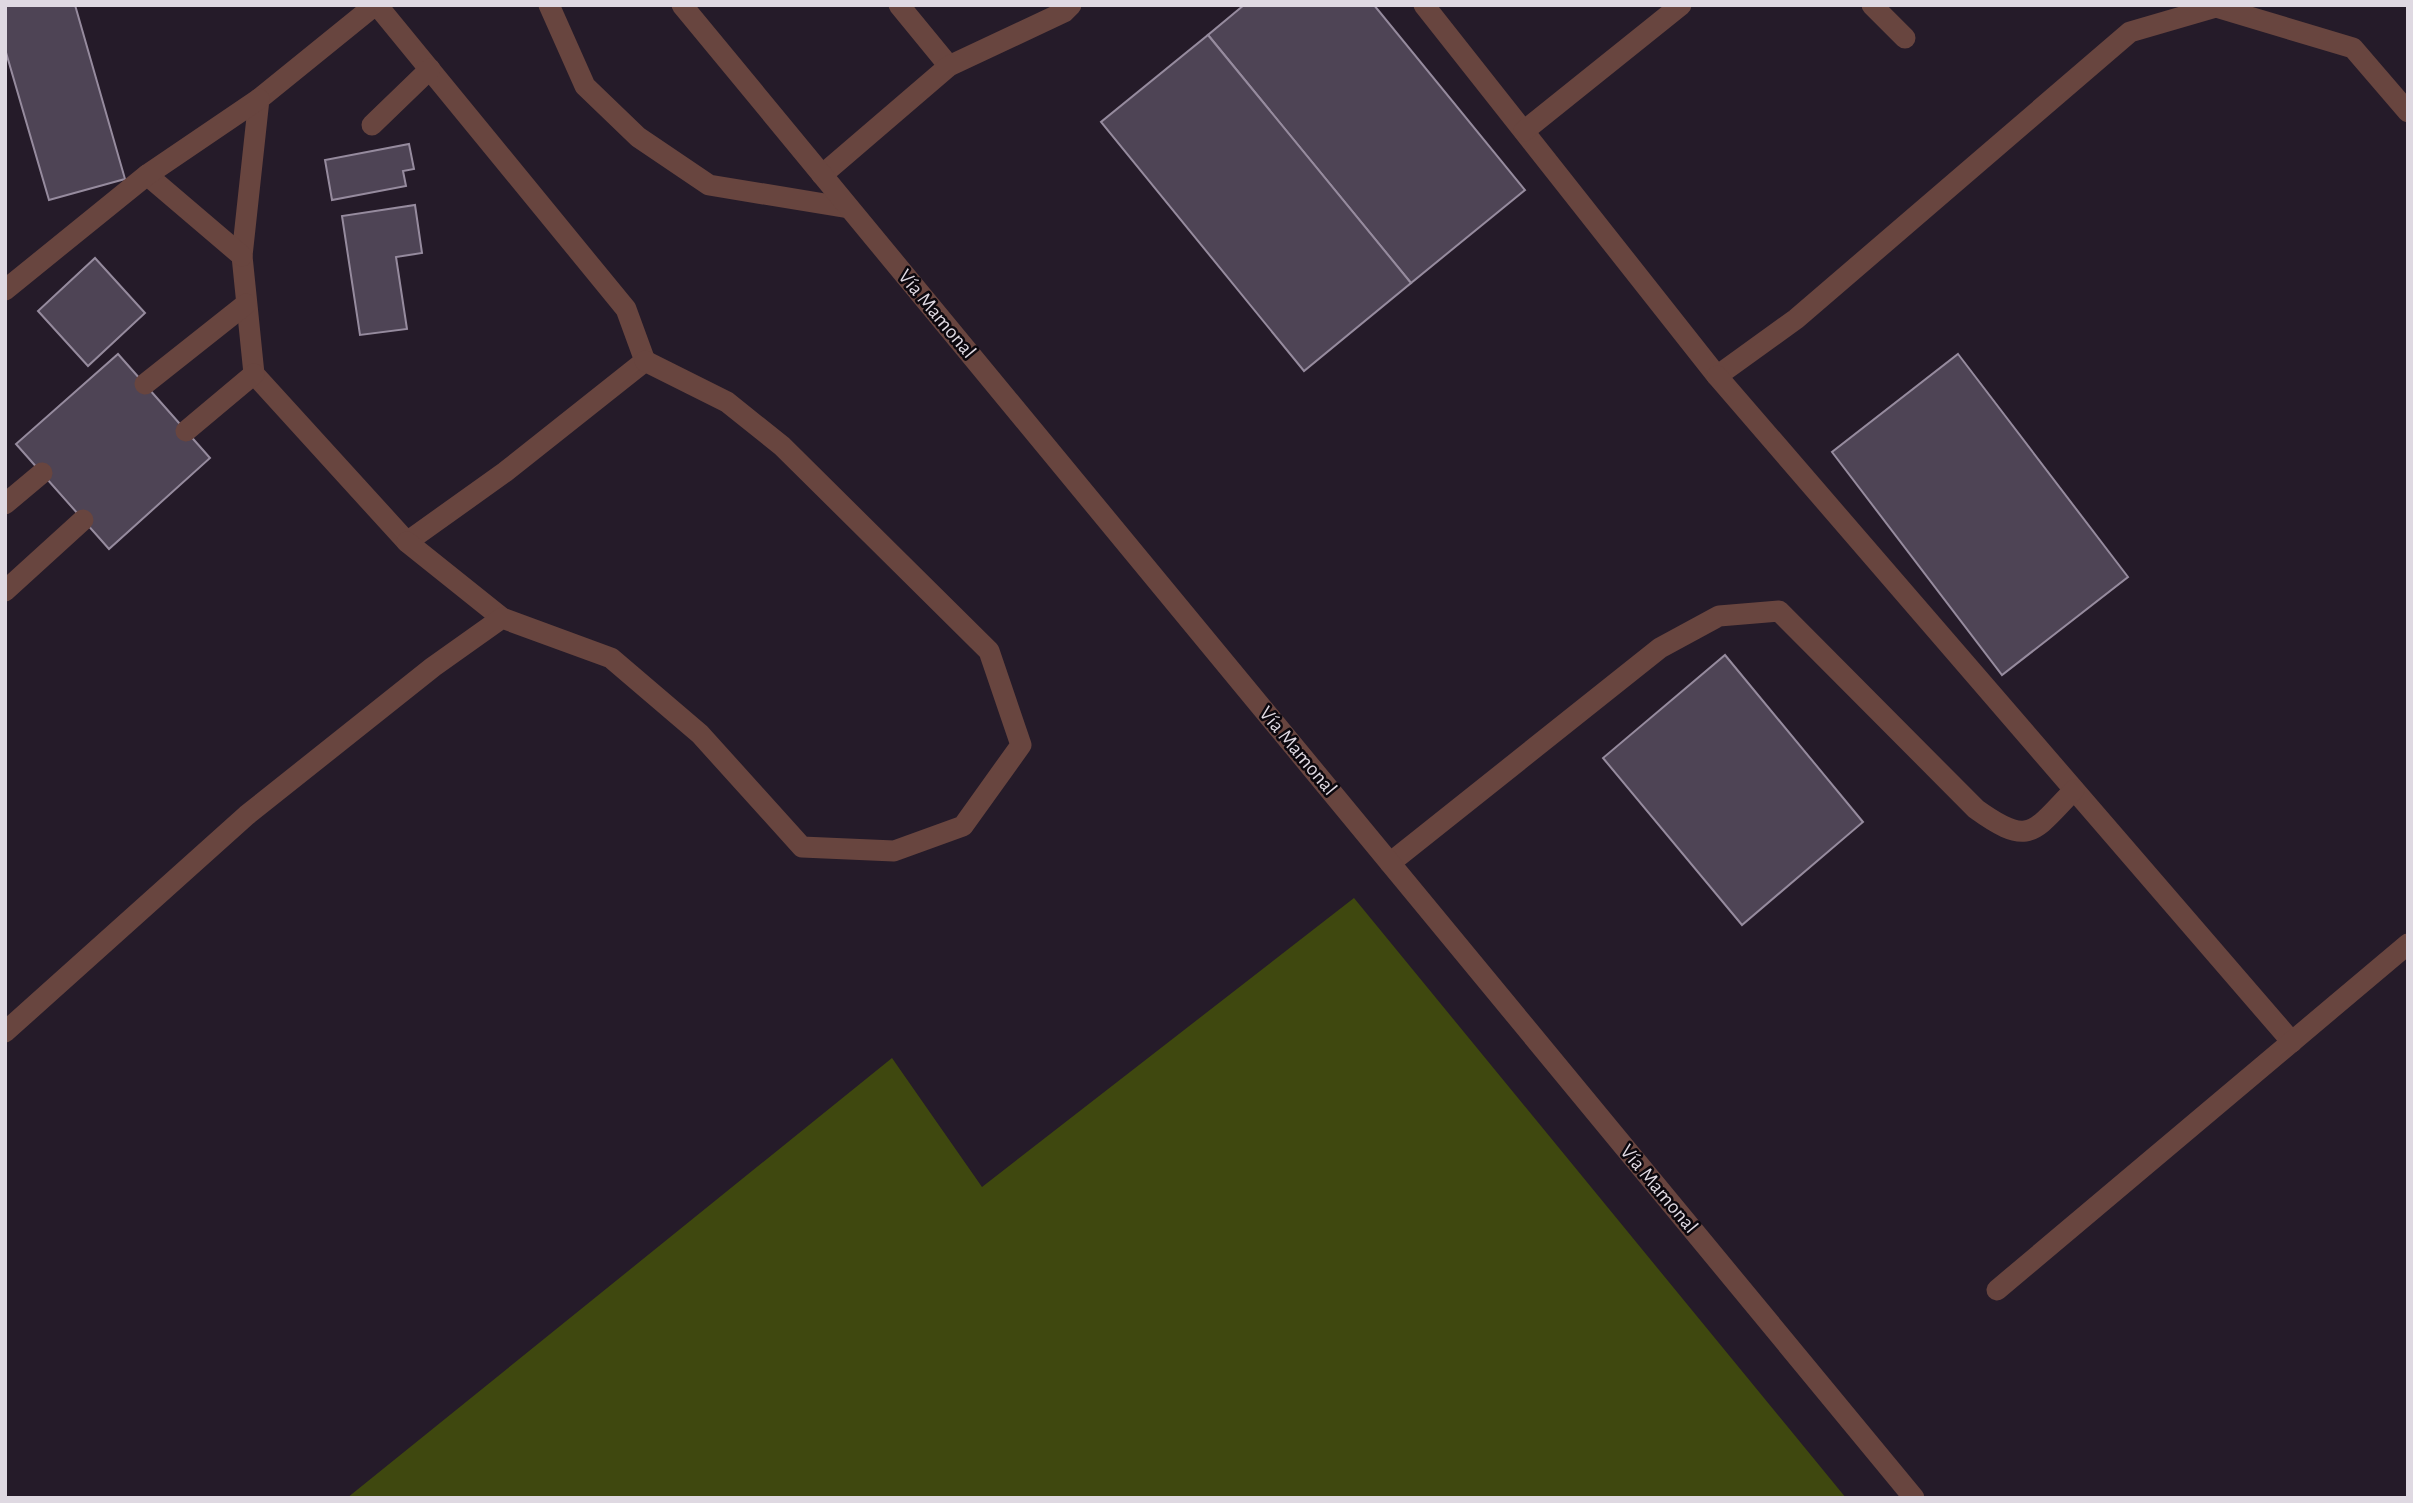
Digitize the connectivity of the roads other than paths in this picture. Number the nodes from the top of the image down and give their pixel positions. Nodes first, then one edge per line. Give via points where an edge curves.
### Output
1 (376, 5) edge
2 (549, 5) edge
3 (682, 5) edge
4 (899, 5) edge
5 (1071, 5) edge
6 (1424, 5) edge
7 (1681, 5) edge
8 (1872, 5) edge
9 (1905, 38) dead end
10 (949, 66) junction
11 (430, 69) junction
12 (259, 99) junction
13 (2408, 112) edge
14 (372, 125) dead end
15 (1524, 131) junction
16 (146, 175) junction
17 (822, 175) junction
18 (849, 208) junction
19 (242, 256) junction
20 (5, 290) edge
21 (246, 304) junction
22 (645, 361) junction
23 (254, 374) junction
24 (1717, 376) junction
25 (145, 384) dead end
26 (186, 431) dead end
27 (42, 473) dead end
28 (5, 504) edge
29 (83, 520) dead end
30 (407, 542) junction
31 (5, 591) edge
32 (502, 618) junction
33 (2074, 790) junction
34 (1390, 863) junction
35 (2408, 944) edge
36 (5, 1032) edge
37 (2292, 1042) junction
38 (1997, 1290) dead end
39 (1913, 1498) edge

1 - 11 street
1 - 12 street
2 - 18 street via 585,86 638,137 709,185
3 - 17 street, Vía Mamonal
4 - 10 street
5 - 10 street via 1065,12
6 - 15 street
7 - 15 street
8 - 9 street
10 - 17 street
11 - 14 street
11 - 22 street via 626,309
12 - 16 street
12 - 19 street
13 - 24 street via 2353,48 2216,8 2130,32 1796,319
15 - 24 street
16 - 19 street
16 - 20 street
17 - 18 street, Vía Mamonal
18 - 34 street, Vía Mamonal
19 - 21 street
21 - 23 street
21 - 25 street
22 - 30 street
22 - 32 street via 727,402 782,446 989,651 1021,745 963,825 894,851 802,847 700,734 611,658
23 - 26 street
23 - 30 street
24 - 33 street
27 - 28 street
29 - 31 street
30 - 32 street
32 - 36 street via 247,815
33 - 34 street via 2037,828 2021,832 2002,827 1976,809 1779,611 1719,616 1660,648
33 - 37 street
34 - 39 street, Vía Mamonal
35 - 37 street
37 - 38 street

